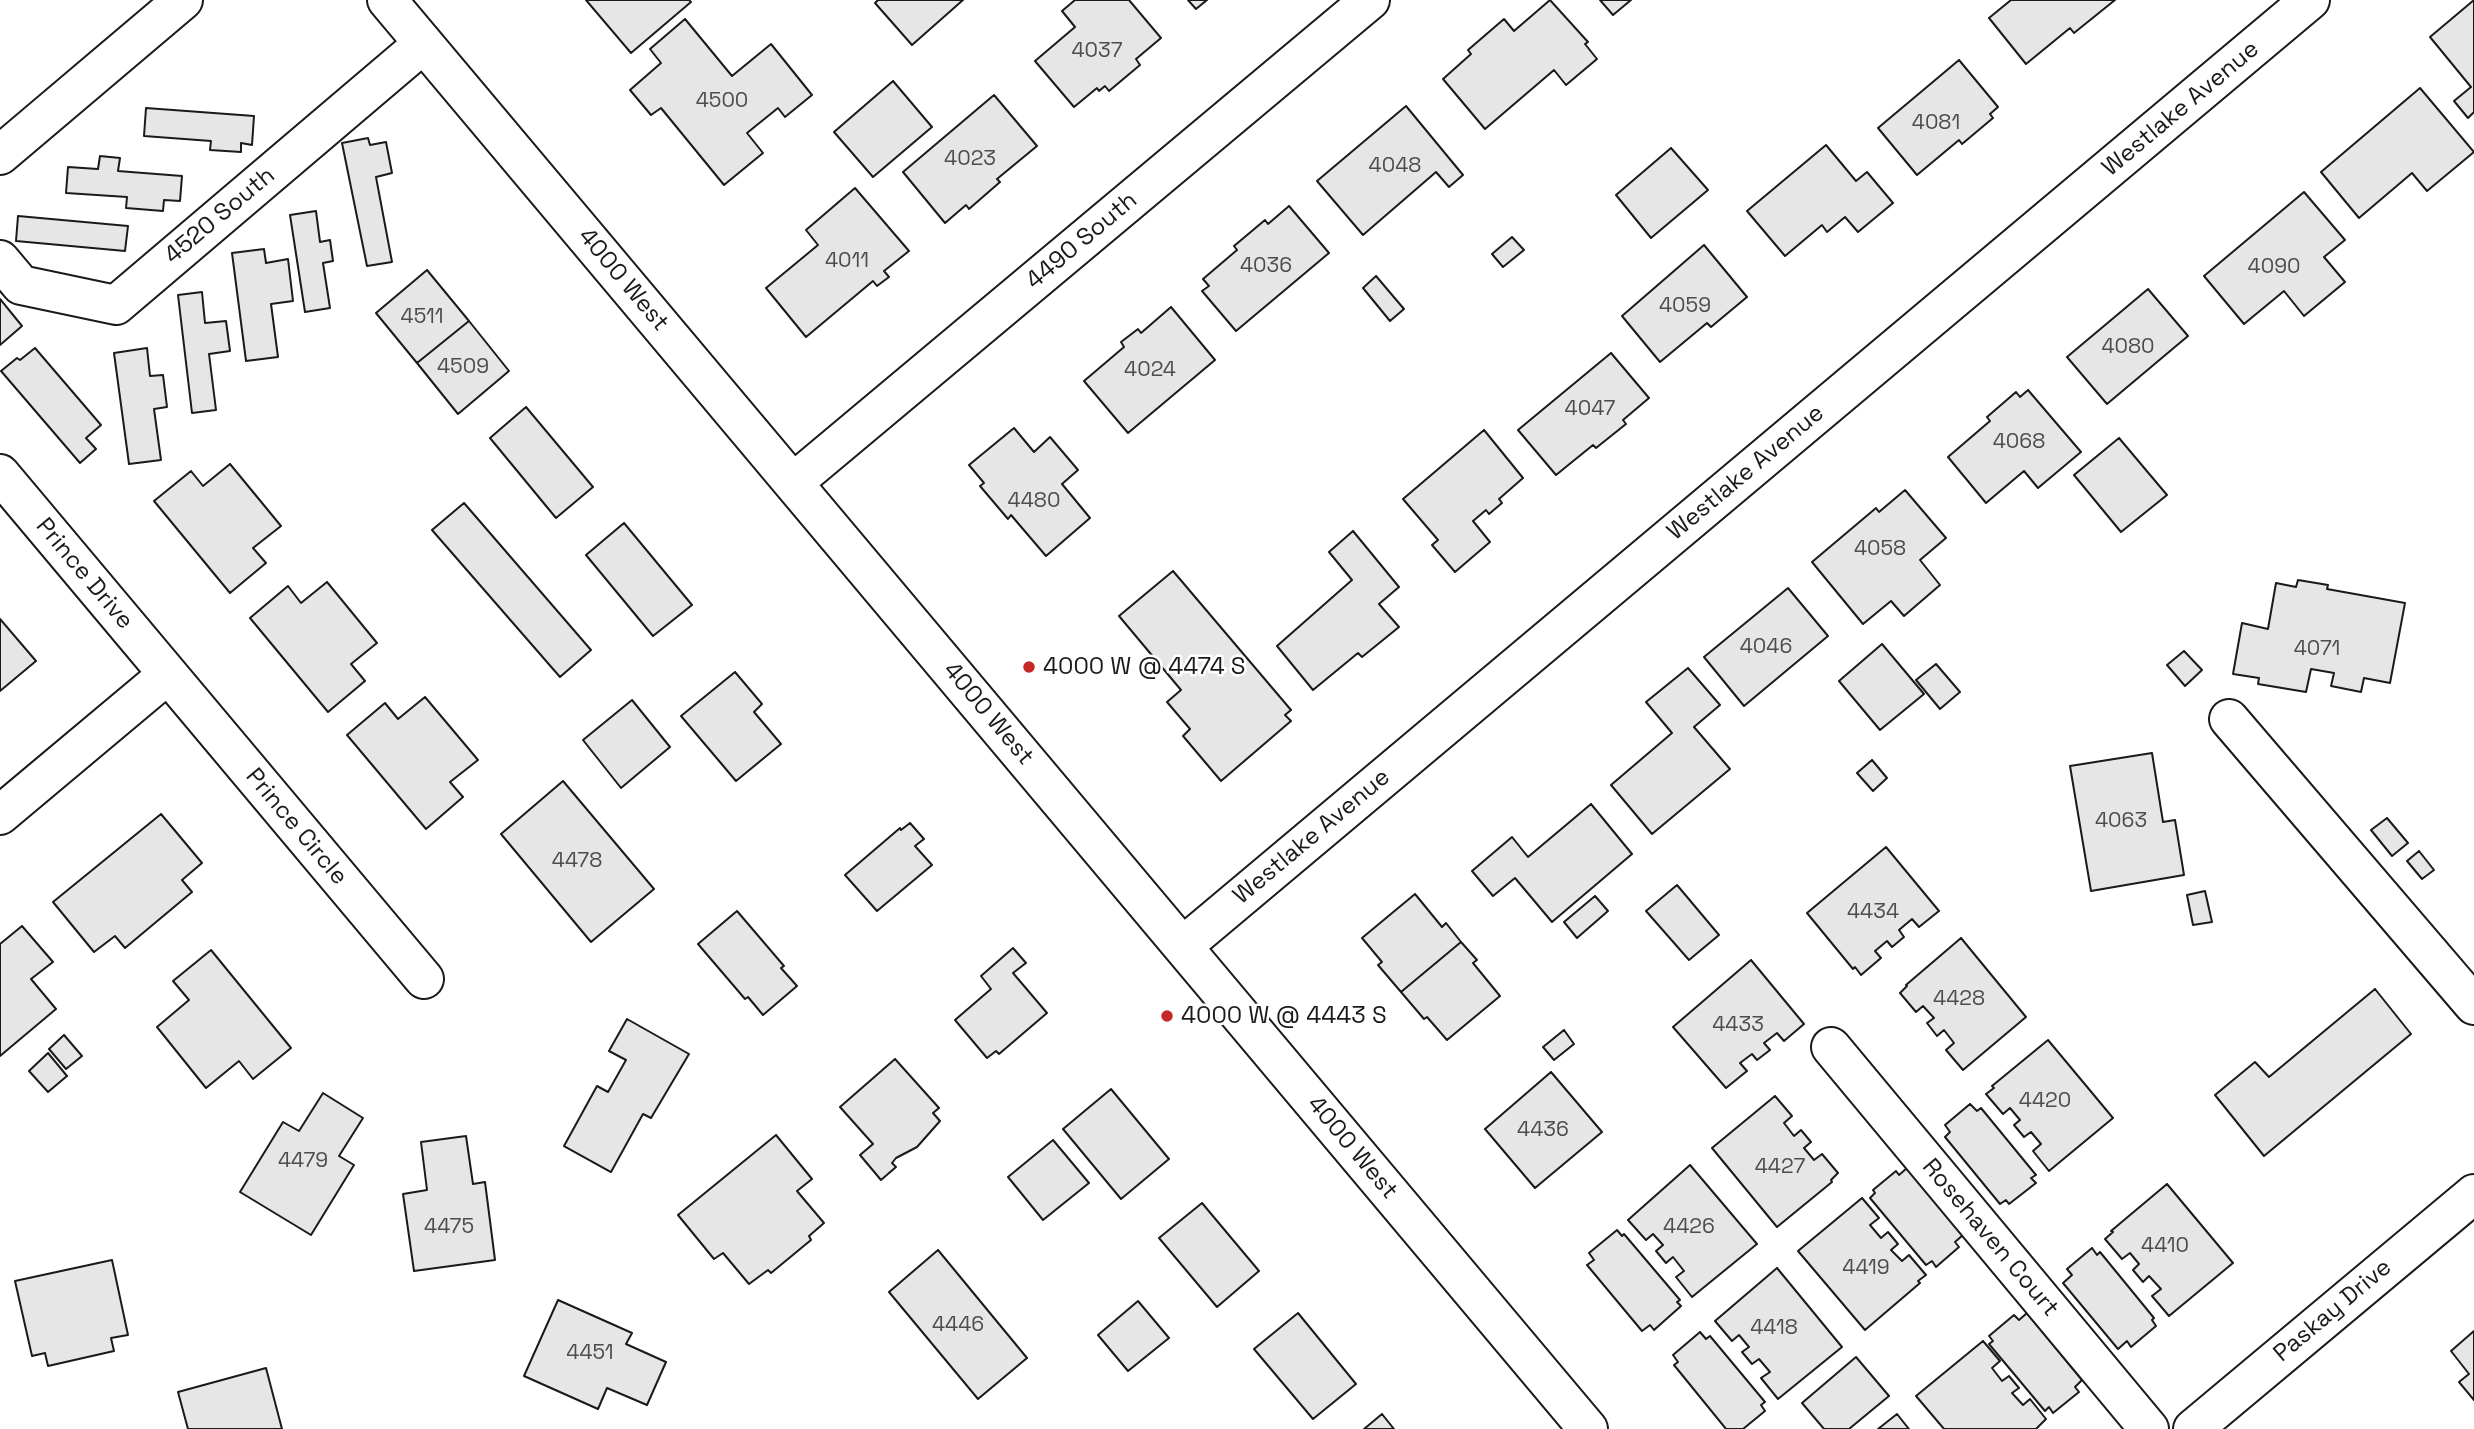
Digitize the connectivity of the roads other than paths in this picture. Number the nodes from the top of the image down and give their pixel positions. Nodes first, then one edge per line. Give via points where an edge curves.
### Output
1 (183, 0) edge
2 (387, 0) edge
3 (1370, 0) edge
4 (2310, 0) edge
5 (423, 44) junction
6 (0, 155) edge
7 (0, 260) edge
8 (0, 474) edge
9 (794, 482) junction
10 (167, 675) junction
11 (2229, 719) dead end
12 (0, 816) edge
13 (1182, 946) junction
14 (424, 979) dead end
15 (2474, 1005) edge
16 (1831, 1046) dead end
17 (2474, 1194) edge
18 (1588, 1429) edge
19 (2149, 1429) edge
20 (2193, 1429) edge

1 - 6 street
2 - 5 street, 4000 West
3 - 9 street, 4490 South
4 - 13 street, Westlake Avenue
5 - 7 street, 4520 South via 116,304 21,285
5 - 9 street, 4000 West
8 - 10 street, Prince Drive
9 - 13 street, 4000 West
10 - 12 street
10 - 14 street, Prince Circle
11 - 15 street
13 - 18 street, 4000 West
16 - 19 street, Rosehaven Court
17 - 20 street, Paskay Drive

